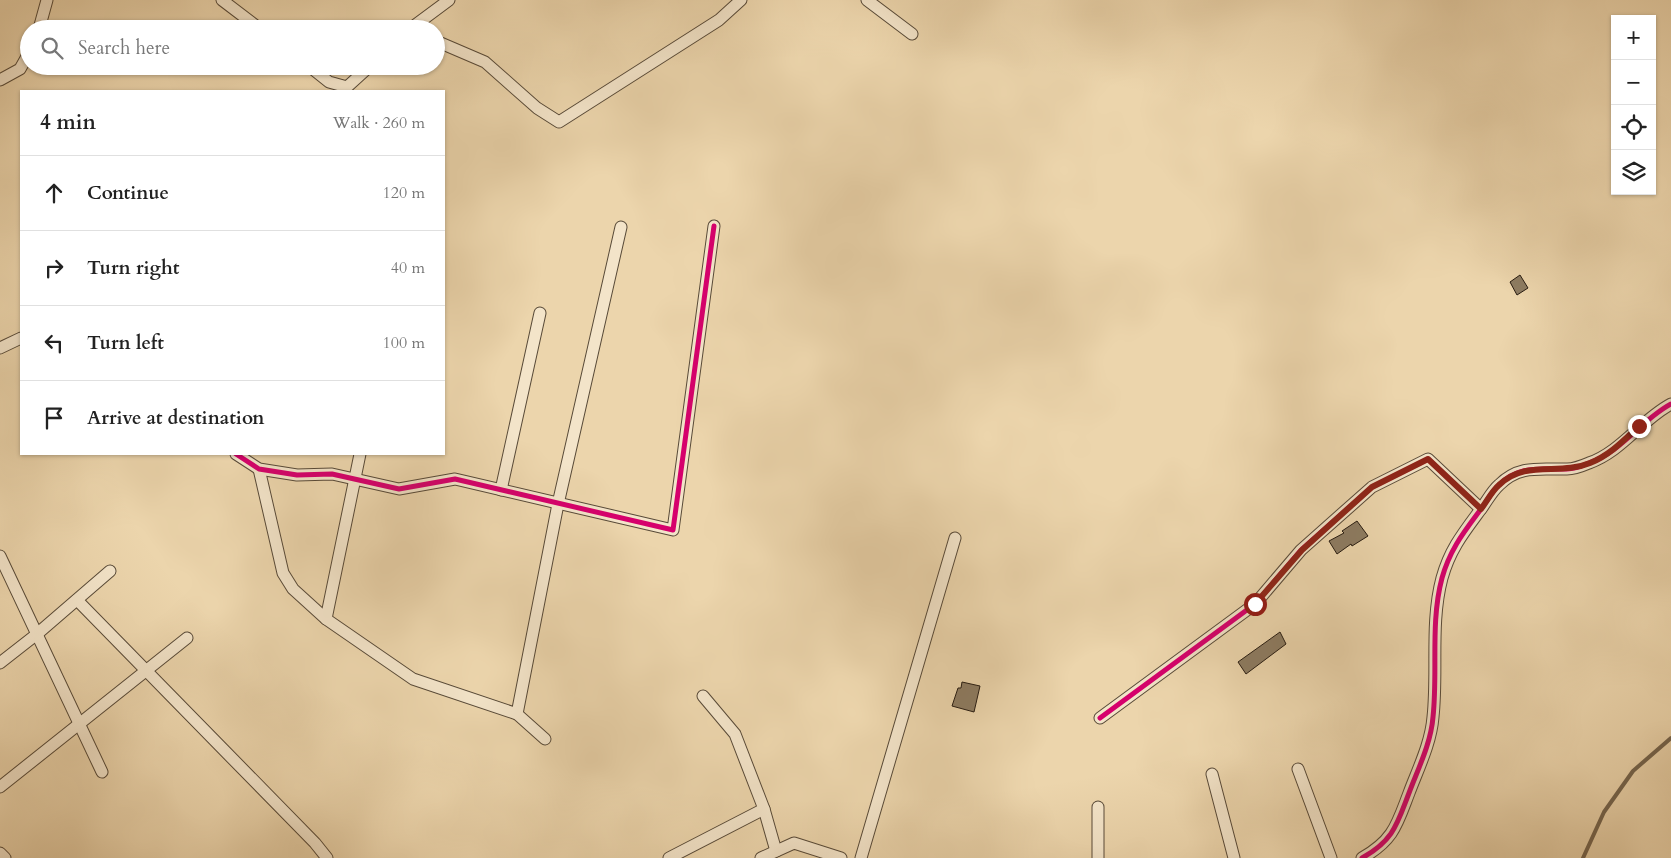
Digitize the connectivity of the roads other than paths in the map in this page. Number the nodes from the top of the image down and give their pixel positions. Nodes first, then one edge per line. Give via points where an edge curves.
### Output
1 (47, 0) edge
2 (222, 0) edge
3 (449, 0) edge
4 (740, 0) edge
5 (867, 0) edge
6 (41, 20) edge
7 (248, 20) edge
8 (422, 20) edge
9 (912, 34) dead end
10 (445, 45) edge
11 (20, 69) edge
12 (320, 75) edge
13 (360, 75) edge
14 (0, 80) edge
15 (714, 226) dead end
16 (620, 227) dead end
17 (540, 312) dead end
18 (20, 338) edge
19 (0, 348) edge
20 (1671, 404) edge
21 (238, 455) edge
22 (360, 455) edge
23 (259, 469) junction
24 (355, 479) junction
25 (501, 490) junction
26 (558, 504) junction
27 (1481, 509) junction
28 (955, 538) dead end
29 (0, 556) edge
30 (110, 571) dead end
31 (77, 600) junction
32 (326, 619) junction
33 (37, 634) junction
34 (187, 638) dead end
35 (0, 663) edge
36 (147, 671) junction
37 (703, 696) dead end
38 (518, 714) junction
39 (1100, 718) dead end
40 (80, 724) junction
41 (545, 738) dead end
42 (1298, 769) dead end
43 (102, 772) dead end
44 (1212, 774) dead end
45 (0, 788) edge
46 (1098, 807) dead end
47 (764, 809) junction
48 (776, 851) junction
49 (0, 853) edge
50 (5, 858) edge
51 (327, 858) edge
52 (669, 858) edge
53 (760, 858) edge
54 (841, 858) edge
55 (861, 858) edge
56 (1098, 858) edge
57 (1234, 858) edge
58 (1331, 858) edge
59 (1362, 858) edge

1 - 6 street
2 - 7 street
3 - 8 street
4 - 10 street via 718,20 559,122 537,108 485,62
5 - 9 street
11 - 14 street
12 - 13 street via 329,82 347,87
15 - 26 street via 673,530
16 - 26 street
17 - 25 street
18 - 19 street
20 - 27 street via 1639,426 1612,451 1591,463 1569,469 1528,469 1514,473 1499,485
21 - 23 street
22 - 24 street
23 - 24 street via 332,474
23 - 32 street via 283,574 293,589
24 - 25 street via 399,489 455,479
24 - 32 street
25 - 26 street
26 - 38 street
27 - 39 street via 1428,459 1372,487 1302,550 1255,604
27 - 59 street via 1454,547 1442,578 1435,626 1433,719 1427,744 1396,828 1375,851
28 - 55 street
29 - 33 street
30 - 31 street
31 - 33 street
31 - 36 street
32 - 38 street via 413,679
33 - 35 street
33 - 40 street
34 - 36 street
36 - 40 street
36 - 51 street
37 - 47 street via 735,734
38 - 41 street
40 - 43 street
40 - 45 street
42 - 58 street
44 - 57 street
46 - 56 street
47 - 48 street
47 - 52 street
48 - 53 street
48 - 54 street via 794,843
49 - 50 street

